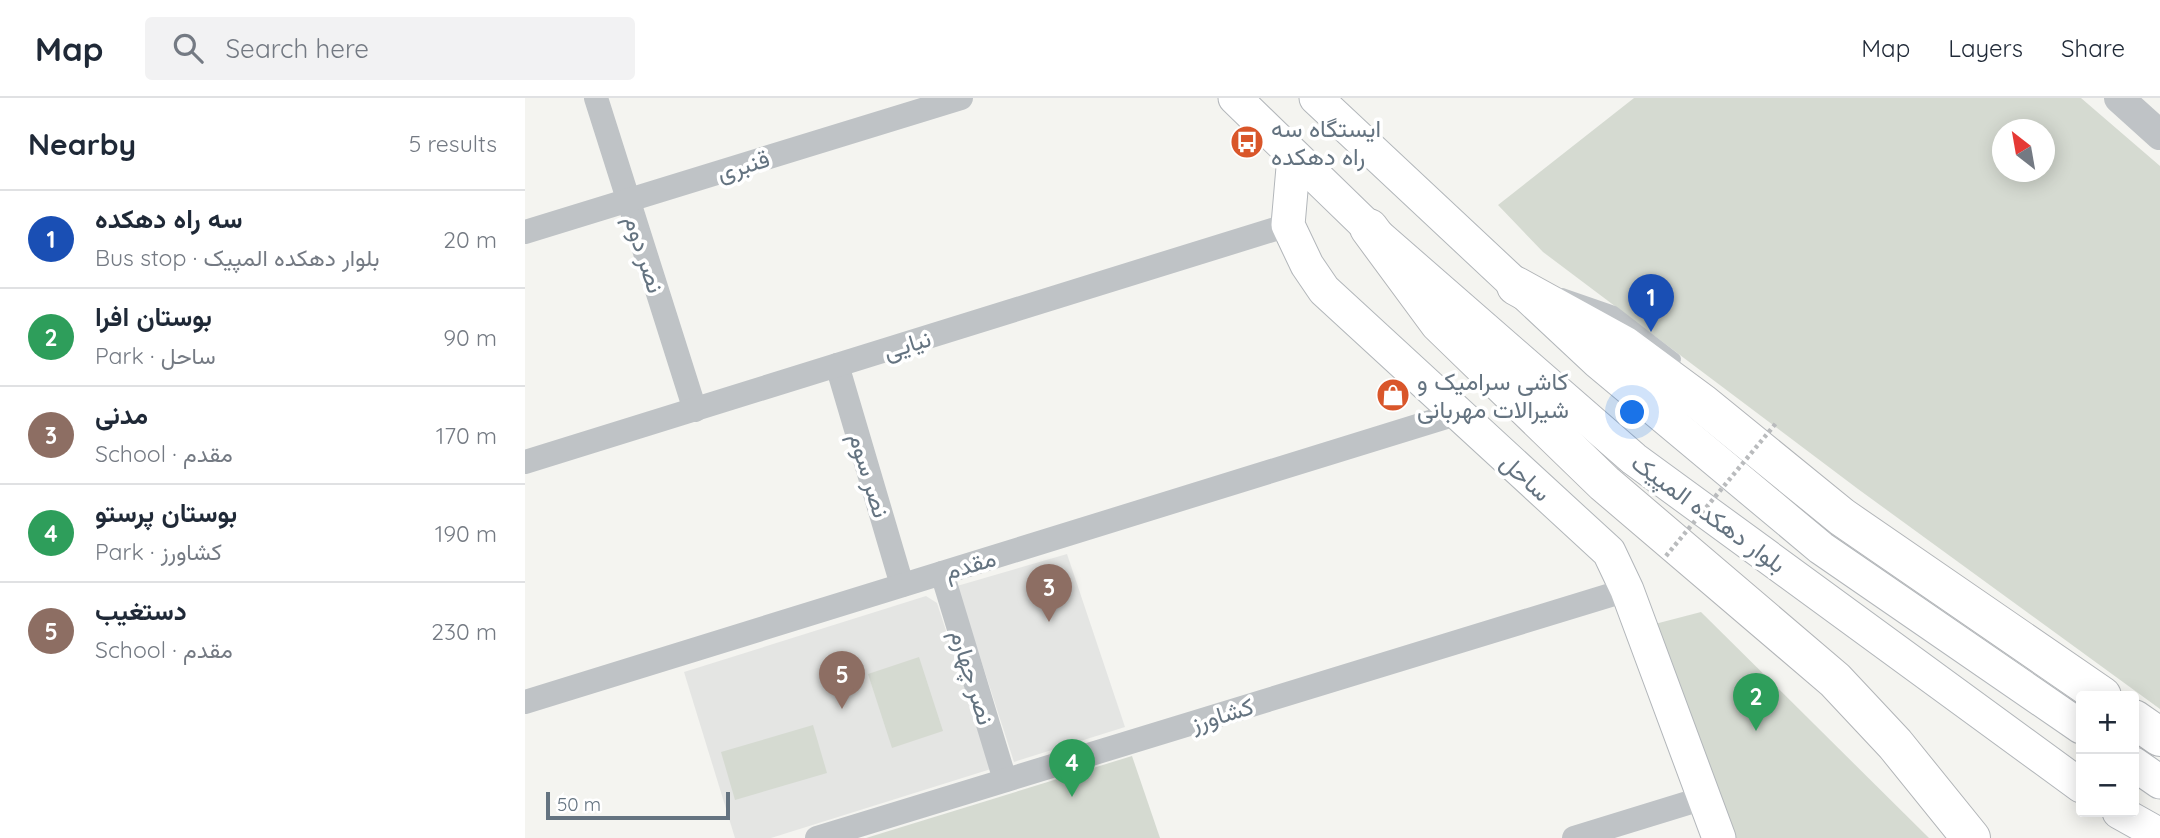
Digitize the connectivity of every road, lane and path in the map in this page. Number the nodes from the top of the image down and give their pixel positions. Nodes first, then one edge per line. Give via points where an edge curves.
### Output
1 (596, 98) edge
2 (961, 98) edge
3 (1235, 98) edge
4 (1316, 98) edge
5 (2119, 98) edge
6 (2160, 135) edge
7 (1294, 156) junction
8 (628, 200) junction
9 (1288, 225) junction
10 (1369, 228) junction
11 (525, 232) edge
12 (1520, 288) junction
13 (837, 365) junction
14 (1691, 372) dead end
15 (695, 410) junction
16 (1456, 414) junction
17 (1777, 422) dead end
18 (1760, 432) dead end
19 (525, 463) edge
20 (1796, 480) junction
21 (1666, 556) dead end
22 (941, 573) junction
23 (902, 585) junction
24 (1627, 590) junction
25 (2095, 691) edge
26 (525, 702) edge
27 (2139, 722) edge
28 (2076, 724) edge
29 (2160, 737) edge
30 (2139, 767) edge
31 (1005, 780) junction
32 (2076, 782) edge
33 (2160, 782) edge
34 (1704, 798) junction
35 (2128, 817) edge
36 (2160, 835) edge
37 (817, 838) edge
38 (1574, 838) edge
39 (1719, 838) edge
40 (1971, 838) edge

1 - 8 street, نصر دوم
2 - 8 street, قنبری
3 - 7 main road, بلوار دهکده المپیک
4 - 12 main road, بلوار دهکده المپیک
5 - 6 street
7 - 9 main road
7 - 10 main road, بلوار دهکده المپیک
8 - 11 street, قنبری
8 - 15 street, نصر دوم
9 - 13 street, نیایی
9 - 16 main road, ساحل via 1324,290
10 - 32 main road, بلوار دهکده المپیک via 1634,459
10 - 40 highway via 1439,323 1604,483 1835,680 1895,744
12 - 14 lane via 1568,294 1614,312
12 - 20 highway via 1625,346
12 - 28 main road, بلوار دهکده المپیک via 1597,361 1821,548
13 - 15 street, نیایی
13 - 23 street, نصر سوم
15 - 19 street, نیایی
16 - 22 street, مقدم
16 - 24 main road, ساحل via 1609,552
17 - 21 path, bridge
18 - 20 lane
20 - 25 highway via 1842,517
22 - 23 street, مقدم
22 - 31 street, نصر چهارم
23 - 26 street, مقدم
24 - 31 street, کشاورز
24 - 34 main road, ساحل
27 - 29 highway
30 - 33 main road
31 - 37 street, کشاورز
34 - 38 street
34 - 39 main road, ساحل
35 - 36 main road

